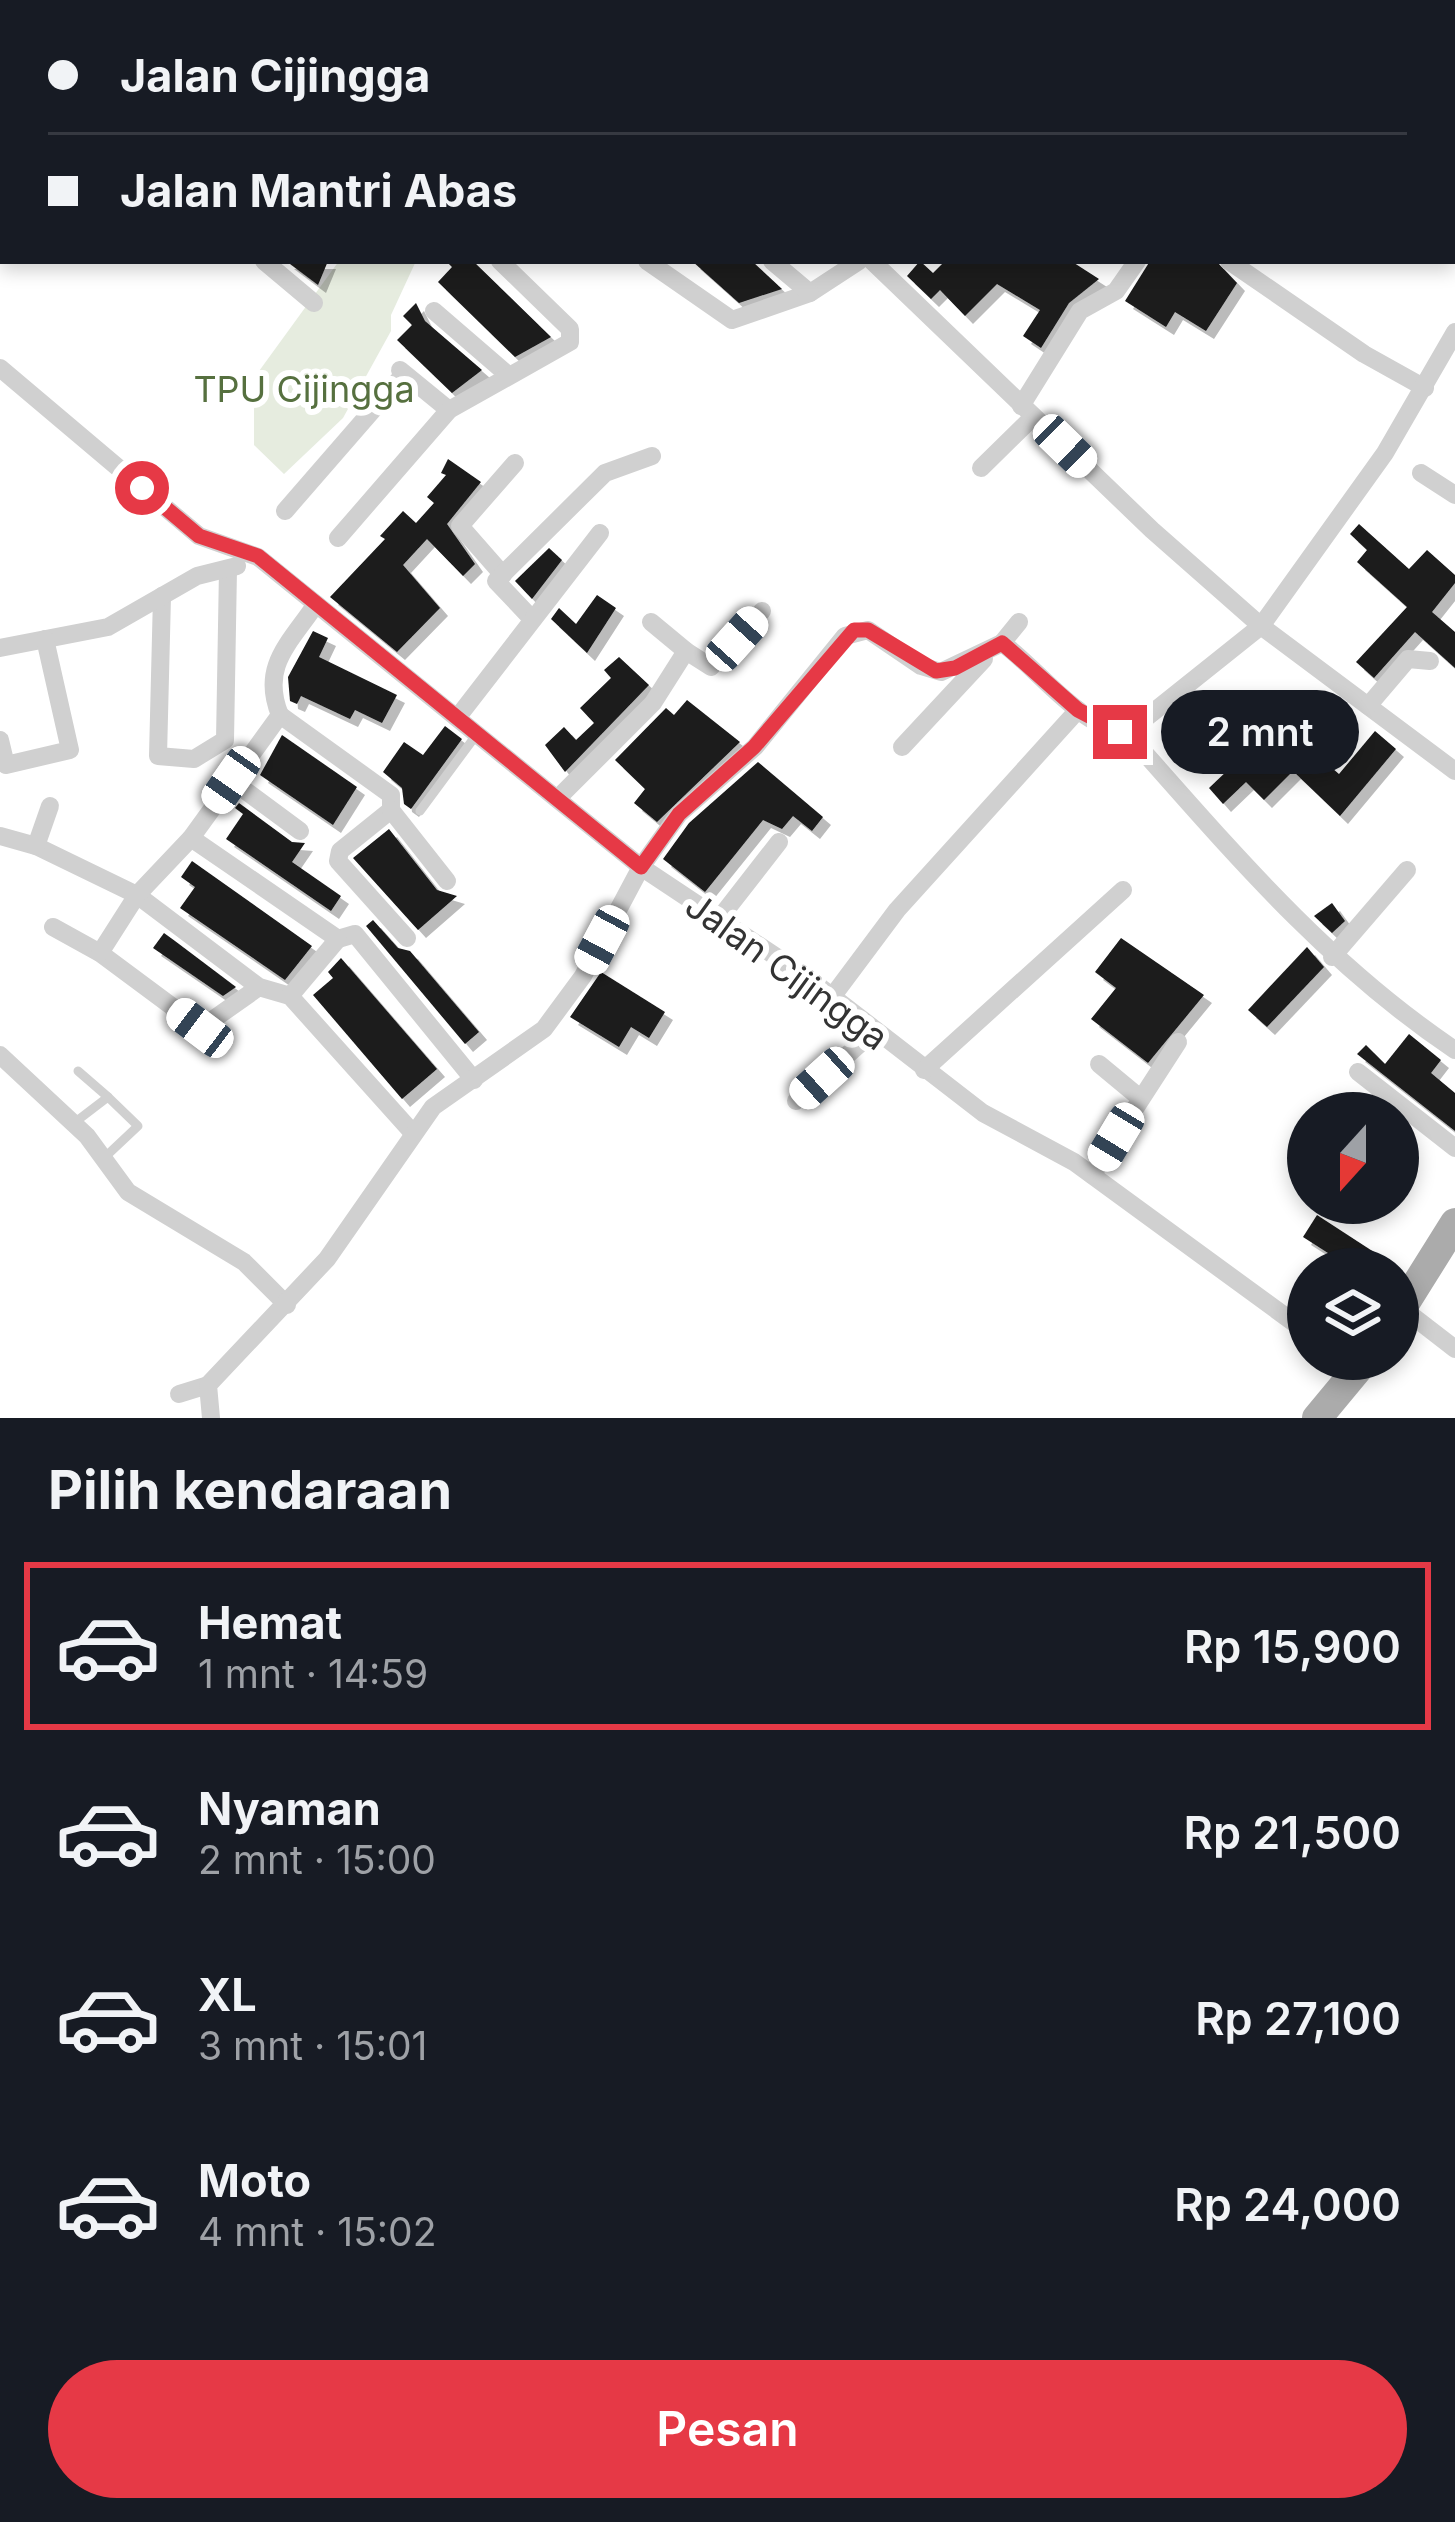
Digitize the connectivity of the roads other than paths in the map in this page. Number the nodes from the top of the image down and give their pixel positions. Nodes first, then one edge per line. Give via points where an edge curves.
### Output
1 (268, 264) edge
2 (503, 264) edge
3 (651, 264) edge
4 (776, 264) edge
5 (854, 264) edge
6 (875, 264) edge
7 (1135, 264) edge
8 (1233, 264) edge
9 (810, 293) junction
10 (314, 303) dead end
11 (434, 310) dead end
12 (1455, 332) edge
13 (0, 368) edge
14 (508, 375) junction
15 (1425, 388) junction
16 (448, 410) junction
17 (1027, 411) junction
18 (652, 456) dead end
19 (515, 463) dead end
20 (982, 468) dead end
21 (1421, 473) dead end
22 (1455, 495) edge
23 (285, 511) dead end
24 (600, 533) dead end
25 (338, 538) dead end
26 (258, 556) junction
27 (228, 569) junction
28 (503, 575) junction
29 (162, 596) junction
30 (316, 604) junction
31 (762, 611) dead end
32 (532, 619) junction
33 (651, 622) dead end
34 (1019, 622) dead end
35 (1261, 626) junction
36 (45, 639) junction
37 (996, 647) junction
38 (0, 648) edge
39 (686, 651) junction
40 (1430, 661) dead end
41 (1368, 706) junction
42 (1078, 710) junction
43 (280, 715) junction
44 (457, 718) junction
45 (1126, 732) junction
46 (477, 734) junction
47 (0, 740) edge
48 (902, 747) dead end
49 (1455, 771) edge
50 (231, 780) junction
51 (556, 799) junction
52 (50, 806) dead end
53 (391, 809) junction
54 (420, 812) dead end
55 (300, 831) dead end
56 (0, 836) edge
57 (191, 838) junction
58 (779, 842) dead end
59 (36, 845) junction
60 (641, 867) junction
61 (1407, 870) dead end
62 (447, 881) dead end
63 (1123, 890) dead end
64 (137, 895) junction
65 (719, 919) junction
66 (53, 927) dead end
67 (407, 938) dead end
68 (338, 939) junction
69 (100, 952) junction
70 (1332, 956) junction
71 (259, 987) junction
72 (290, 996) junction
73 (832, 997) junction
74 (874, 1031) junction
75 (1178, 1042) dead end
76 (1455, 1050) edge
77 (0, 1055) edge
78 (1099, 1064) dead end
79 (923, 1070) junction
80 (79, 1071) dead end
81 (1358, 1072) dead end
82 (474, 1080) junction
83 (108, 1096) junction
84 (1140, 1098) junction
85 (796, 1101) dead end
86 (74, 1123) junction
87 (412, 1132) junction
88 (1455, 1148) edge
89 (104, 1158) junction
90 (1092, 1175) junction
91 (1455, 1223) edge
92 (1455, 1235) edge
93 (1419, 1285) edge
94 (1419, 1289) edge
95 (287, 1305) junction
96 (1287, 1318) edge
97 (1419, 1327) edge
98 (1455, 1349) edge
99 (1348, 1380) edge
100 (208, 1385) junction
101 (178, 1394) dead end
102 (211, 1418) edge
103 (1320, 1418) edge

1 - 10 street
2 - 14 street via 572,336 562,350
3 - 9 street via 733,320
4 - 9 street
5 - 9 street
6 - 17 street
7 - 17 street via 1116,291 1080,311
8 - 15 street
11 - 14 street
12 - 15 street
13 - 26 street, Jalan Cijingga via 199,536
14 - 16 street
15 - 35 street
16 - 23 street via 402,372
16 - 25 street
17 - 20 street
17 - 35 street
18 - 28 street via 605,473
19 - 28 street via 460,528
21 - 22 street
24 - 32 street
26 - 27 street
26 - 30 street, Jalan Cijingga
27 - 29 street
27 - 29 street via 225,740 194,758 158,756
28 - 32 street via 496,586
29 - 36 street via 108,627
30 - 43 street via 273,670
30 - 44 street, Jalan Cijingga
31 - 39 street via 711,667
32 - 44 street
33 - 39 street
34 - 37 street
35 - 41 street
35 - 45 street
36 - 38 street
36 - 47 street via 70,750 6,765
37 - 42 street
37 - 48 street
37 - 60 street via 936,671 868,630 849,633 754,747 679,814
39 - 51 street via 653,703
40 - 41 street via 1408,658
41 - 49 street
42 - 45 street
42 - 73 street via 897,910
43 - 50 street
43 - 53 street via 386,787
44 - 46 street, Jalan Cijingga
45 - 70 street
46 - 51 street, Jalan Cijingga
46 - 54 lane
50 - 55 street
50 - 57 street
51 - 60 street, Jalan Cijingga
52 - 59 street
53 - 62 street
53 - 67 street via 338,861
56 - 59 street
57 - 64 street
57 - 68 street
58 - 65 street
59 - 64 street
60 - 65 street, Jalan Cijingga
60 - 82 street via 566,1003 533,1041
61 - 70 street
63 - 79 street
64 - 69 street
64 - 71 street
65 - 73 street, Jalan Cijingga
66 - 69 street
68 - 72 street
68 - 82 street via 356,936
69 - 71 street via 201,1028
70 - 76 street
71 - 72 street
72 - 87 street
73 - 74 street, Jalan Cijingga
74 - 79 street, Jalan Cijingga
74 - 85 street
75 - 84 street
77 - 86 street
78 - 84 street
79 - 90 street, Jalan Cijingga
80 - 83 lane
81 - 88 street
82 - 87 street
83 - 86 lane
83 - 89 lane via 142,1122
84 - 90 street
86 - 89 street
87 - 95 street
89 - 95 street via 128,1192 244,1262
90 - 96 street, Jalan Cijingga
91 - 93 main road
92 - 94 main road
95 - 100 street
97 - 98 street
99 - 103 main road
100 - 101 street
100 - 102 street

